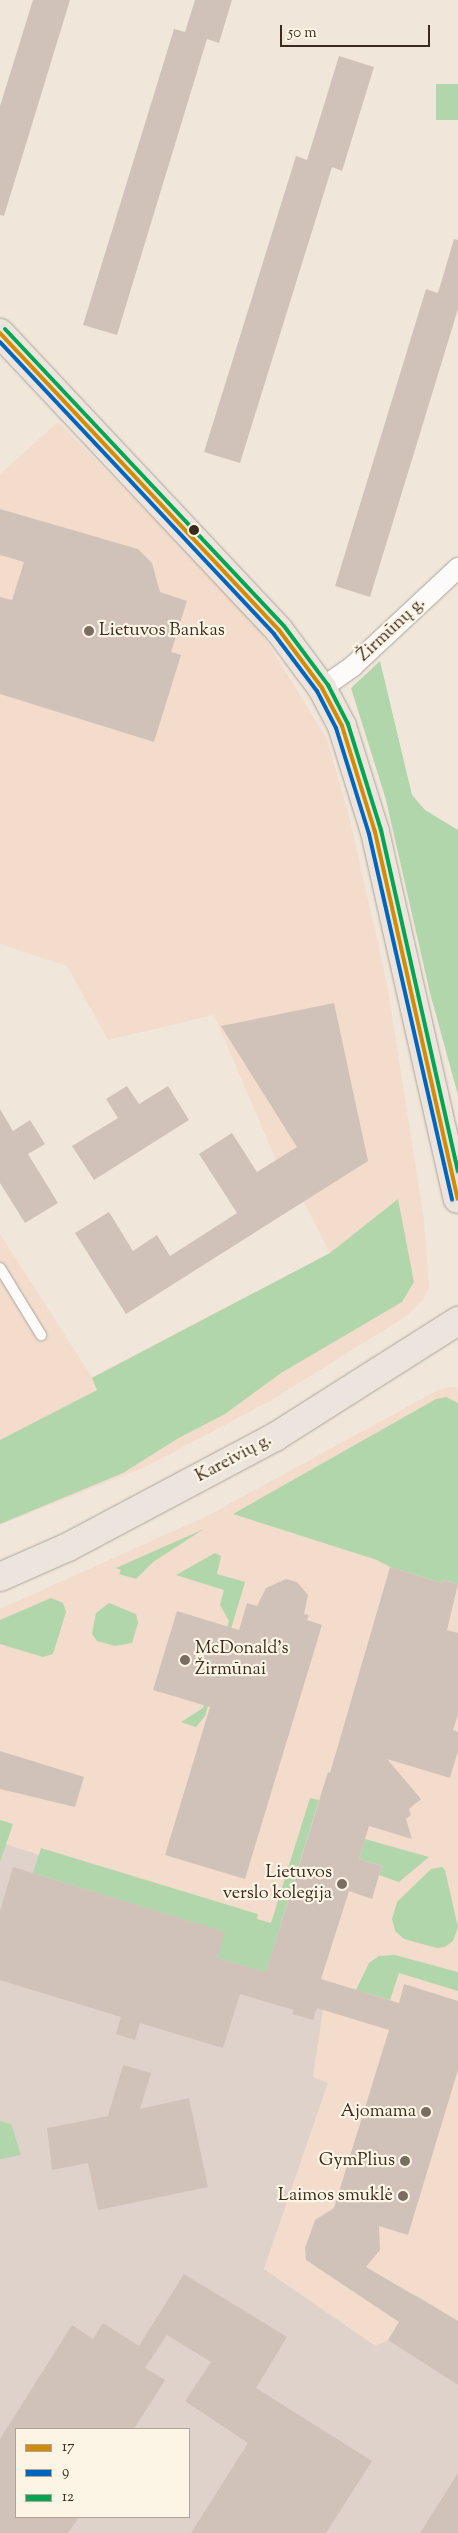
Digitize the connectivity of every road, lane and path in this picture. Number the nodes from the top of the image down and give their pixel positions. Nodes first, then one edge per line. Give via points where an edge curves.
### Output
1 (0, 334) edge
2 (458, 568) edge
3 (322, 688) junction
4 (458, 1199) edge
5 (0, 1268) edge
6 (458, 1321) edge
7 (41, 1334) dead end
8 (0, 1577) edge

1 - 3 main road via 279,630
2 - 3 street, Žirmūnų g. via 353,666
3 - 4 main road via 342,726 375,832
5 - 7 lane
6 - 8 main road, Kareivių g. via 275,1437 68,1547

